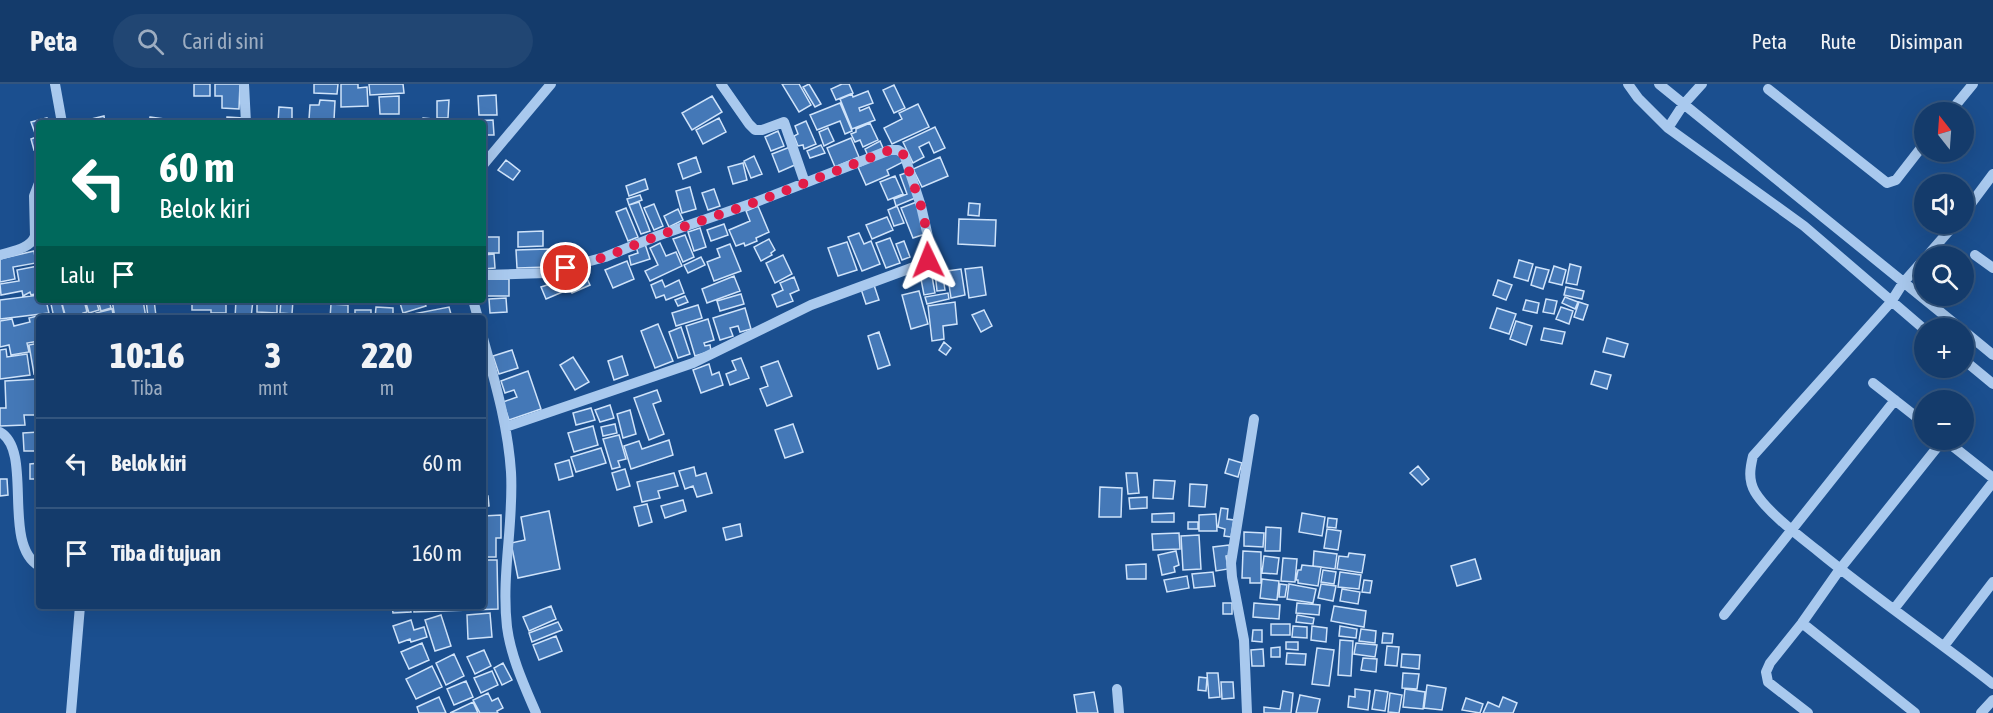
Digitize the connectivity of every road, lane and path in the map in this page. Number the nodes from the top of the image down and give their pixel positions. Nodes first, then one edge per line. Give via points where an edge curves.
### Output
1 (55, 84) edge
2 (244, 84) edge
3 (551, 84) edge
4 (721, 84) edge
5 (1628, 84) edge
6 (1659, 84) edge
7 (1702, 84) edge
8 (1973, 84) edge
9 (1768, 89) dead end
10 (1958, 102) edge
11 (1683, 105) junction
12 (61, 120) edge
13 (246, 120) edge
14 (1668, 128) junction
15 (1914, 157) edge
16 (486, 161) edge
17 (1993, 174) edge
18 (805, 183) junction
19 (36, 191) edge
20 (1974, 200) edge
21 (1946, 234) edge
22 (1936, 246) edge
23 (0, 255) edge
24 (1975, 255) dead end
25 (1993, 268) edge
26 (1914, 270) edge
27 (486, 275) edge
28 (1903, 283) junction
29 (1891, 302) junction
30 (1947, 318) edge
31 (1914, 321) edge
32 (1974, 340) edge
33 (486, 350) edge
34 (1993, 355) edge
35 (1974, 368) edge
36 (1873, 383) dead end
37 (1993, 384) edge
38 (1895, 400) junction
39 (1914, 415) edge
40 (1254, 419) dead end
41 (506, 427) junction
42 (0, 432) edge
43 (1936, 450) edge
44 (1956, 450) edge
45 (1993, 480) edge
46 (1792, 531) junction
47 (36, 564) edge
48 (1840, 569) junction
49 (1993, 582) edge
50 (80, 609) edge
51 (1894, 609) junction
52 (1724, 615) dead end
53 (1802, 623) junction
54 (1944, 645) junction
55 (1993, 684) edge
56 (1117, 689) dead end
57 (1993, 700) edge
58 (71, 713) edge
59 (536, 713) edge
60 (1119, 713) edge
61 (1247, 713) edge
62 (1808, 713) edge
63 (1915, 713) edge
64 (1981, 713) edge

1 - 12 street
2 - 13 street
3 - 16 street
4 - 18 street via 755,130 784,122
5 - 14 street
6 - 11 street
7 - 11 street
8 - 10 street
9 - 15 street via 1887,183 1896,180
11 - 14 street
11 - 28 street
14 - 29 street via 1804,226
17 - 20 street
18 - 27 street via 605,257 546,273
18 - 41 street via 898,150 903,154 921,206 930,258 811,305 693,363
19 - 23 street via 33,241
21 - 22 street
24 - 25 street
26 - 28 street
28 - 29 street
28 - 30 street
29 - 31 street
29 - 46 street via 1753,456 1750,481 1754,491
32 - 34 street
33 - 41 street
35 - 37 street
36 - 38 street
38 - 39 street
38 - 46 street
40 - 61 street via 1231,563 1244,639
41 - 59 street via 511,487 507,627 514,658
42 - 47 street via 13,449 24,546
43 - 48 street
44 - 45 street
45 - 51 street
46 - 48 street
46 - 52 street
48 - 51 street
48 - 53 street
49 - 54 street
50 - 58 street
51 - 54 street
53 - 62 street via 1766,672 1768,682
53 - 63 street
54 - 55 street
56 - 60 street
57 - 64 street

